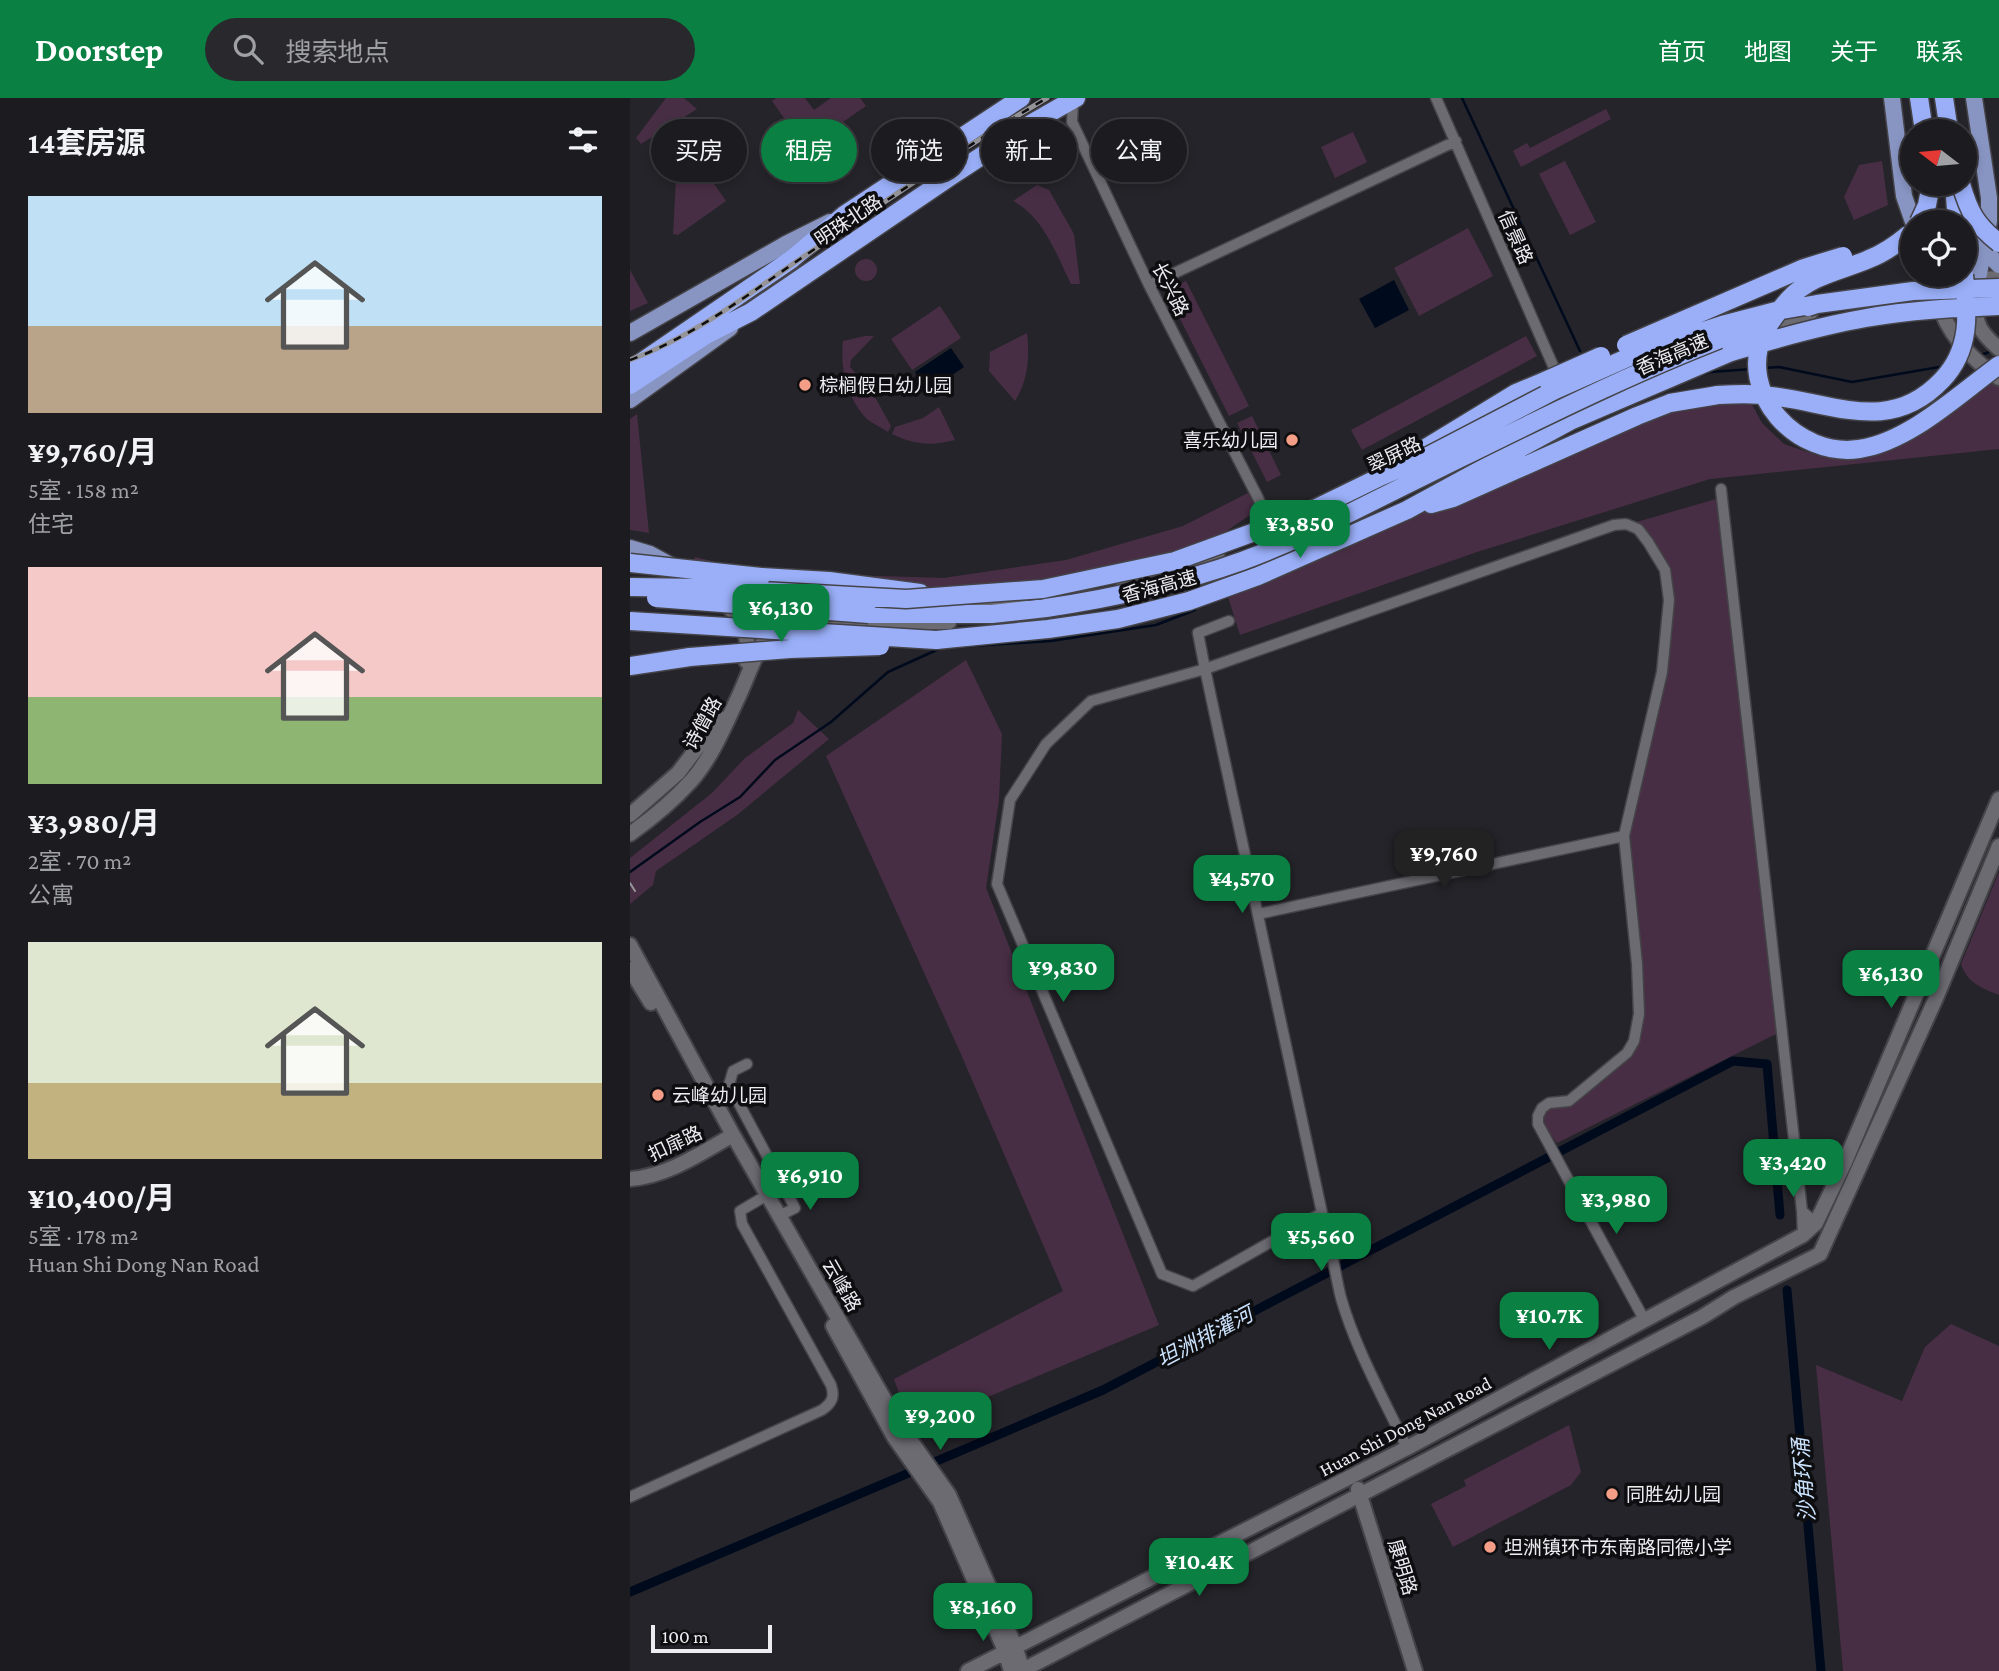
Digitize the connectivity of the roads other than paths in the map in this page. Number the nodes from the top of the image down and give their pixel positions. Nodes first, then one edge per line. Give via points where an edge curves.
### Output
1 (1021, 98) edge
2 (1436, 98) edge
3 (1892, 98) edge
4 (1919, 98) edge
5 (1944, 98) edge
6 (1975, 98) edge
7 (1074, 99) edge
8 (1050, 112) junction
9 (1065, 119) edge
10 (1072, 119) edge
11 (1922, 119) edge
12 (1948, 119) edge
13 (1077, 133) edge
14 (1455, 141) junction
15 (1900, 163) edge
16 (1904, 196) joint
17 (1965, 196) edge
18 (1909, 210) edge
19 (1923, 210) edge
20 (844, 215) junction
21 (1989, 221) junction
22 (1900, 230) edge
23 (1900, 239) edge
24 (1977, 246) edge
25 (1991, 247) edge
26 (1977, 265) edge
27 (1999, 265) edge
28 (1999, 278) edge
29 (1977, 279) edge
30 (1149, 285) junction
31 (1977, 285) edge
32 (1900, 287) edge
33 (1922, 287) edge
34 (1934, 287) edge
35 (1966, 287) edge
36 (1967, 287) edge
37 (1999, 288) edge
38 (1999, 295) edge
39 (1817, 304) junction
40 (1999, 306) edge
41 (751, 312) junction
42 (630, 333) edge
43 (1999, 349) edge
44 (1992, 367) edge
45 (630, 370) edge
46 (1999, 378) edge
47 (630, 385) edge
48 (1564, 390) junction
49 (630, 400) edge
50 (1382, 476) junction
51 (1721, 489) dead end
52 (1407, 510) junction
53 (1272, 531) junction
54 (630, 548) edge
55 (630, 561) edge
56 (688, 575) junction
57 (630, 579) edge
58 (737, 586) junction
59 (630, 587) edge
60 (941, 595) junction
61 (630, 596) edge
62 (785, 597) junction
63 (723, 601) junction
64 (763, 612) junction
65 (786, 614) junction
66 (630, 621) edge
67 (1229, 621) dead end
68 (936, 640) junction
69 (761, 642) junction
70 (747, 657) junction
71 (630, 666) edge
72 (1205, 669) junction
73 (1999, 799) edge
74 (630, 815) edge
75 (630, 834) edge
76 (1624, 836) junction
77 (1999, 846) edge
78 (1258, 914) junction
79 (630, 945) edge
80 (630, 969) edge
81 (744, 1065) dead end
82 (730, 1137) junction
83 (630, 1179) edge
84 (762, 1198) junction
85 (1802, 1211) junction
86 (1322, 1213) junction
87 (781, 1215) junction
88 (1816, 1223) junction
89 (1803, 1235) junction
90 (1645, 1321) junction
91 (898, 1433) junction
92 (1407, 1448) junction
93 (1353, 1475) junction
94 (1360, 1494) junction
95 (630, 1497) edge
96 (1010, 1649) junction
97 (968, 1671) edge
98 (1011, 1671) edge
99 (1022, 1671) edge
100 (1415, 1671) edge

1 - 20 highway, 明珠北路
2 - 14 street, 信景路
3 - 15 main road
4 - 11 highway
5 - 12 highway
6 - 21 main road
7 - 8 highway, 明珠北路
7 - 10 street, 长兴路
8 - 9 street
8 - 41 highway, 明珠北路
13 - 30 street, 长兴路
14 - 30 street
14 - 48 street, 信景路
16 - 18 main road
16 - 19 main road
17 - 25 highway, bridge
20 - 42 main road, 明珠北路
20 - 45 highway, 明珠北路 via 792,259
21 - 24 main road
21 - 25 main road
22 - 50 highway, bridge via 1516,393
23 - 44 highway, bridge via 1889,250 1827,273 1790,298 1764,333 1759,356 1761,387 1769,407 1790,431 1805,440 1838,450 1858,450 1913,428
25 - 26 main road
25 - 27 main road
28 - 29 main road, 翠屏路
30 - 53 street, 长兴路
31 - 38 main road, 翠屏路
32 - 48 main road, 翠屏路 via 1817,297 1755,312 1690,333
33 - 65 main road, 翠屏路 via 1890,299 1820,310 1699,344 1572,402 1422,482 1289,545 1171,589 1045,616 987,621 862,623
34 - 44 main road via 1942,317 1953,334
35 - 52 highway, bridge via 1968,318 1960,353 1936,387 1908,405 1859,412 1747,394 1670,403 1453,498
36 - 43 main road via 1979,331
37 - 39 highway, bridge via 1913,290
39 - 50 highway, bridge via 1722,325 1646,350
39 - 61 highway, bridge via 1652,368 1313,531 1182,581 1046,608 966,614 869,614
40 - 52 highway, bridge via 1869,317 1731,352 1570,421
41 - 47 highway, 明珠北路 via 706,335
41 - 49 main road, 明珠北路
44 - 46 main road
48 - 53 main road, 翠屏路
50 - 60 highway, bridge via 1304,514 1175,561 1043,589
51 - 85 street
52 - 68 highway, 香海高速 via 1258,576 1189,601 1118,619
53 - 62 main road, 翠屏路 via 1187,567 1127,586 1044,601 923,607
54 - 56 main road
55 - 56 main road, 翠屏路
55 - 60 highway, bridge
56 - 58 main road, 翠屏路
57 - 63 main road, 翠屏路
58 - 62 main road, 翠屏路
58 - 64 main road via 753,597
59 - 60 highway, bridge via 906,599
62 - 64 main road
63 - 64 main road, 翠屏路
63 - 70 main road via 744,629
64 - 65 main road, 翠屏路
64 - 69 main road
64 - 70 main road, 诗僧路
65 - 69 main road, 诗僧路
66 - 68 highway, 香海高速, bridge
67 - 72 street via 1198,633
68 - 71 highway, bridge via 690,657
69 - 75 main road, 诗僧路 via 738,699 692,780
70 - 74 main road, 诗僧路 via 725,712 702,744 678,773
72 - 76 street via 1626,524 1638,529 1665,570 1669,600 1662,672
72 - 78 street
72 - 86 street via 1091,701 1046,744 1010,800 996,884 1162,1274 1194,1286
73 - 88 main road, Huan Shi Dong Nan Road
76 - 78 street
76 - 90 street via 1637,964 1639,1014 1634,1041 1617,1064 1569,1101 1542,1108 1538,1124
77 - 94 main road, Huan Shi Dong Nan Road via 1820,1254
78 - 86 street
79 - 82 main road, 云峰路
80 - 82 main road, 云峰路
81 - 87 street via 733,1071 731,1089 795,1208
82 - 83 main road, 扣扉路 via 669,1170
82 - 84 main road, 云峰路
82 - 87 main road, 云峰路
84 - 91 main road, 云峰路
84 - 95 street via 740,1211 742,1224 831,1385 832,1401 822,1410
85 - 88 street
85 - 89 street
86 - 92 street via 1355,1337
87 - 91 main road, 云峰路
88 - 89 main road, Huan Shi Dong Nan Road
89 - 90 main road, Huan Shi Dong Nan Road
90 - 92 main road, Huan Shi Dong Nan Road
91 - 96 main road, 云峰路 via 944,1498
92 - 93 main road, Huan Shi Dong Nan Road
93 - 94 main road, 康明路
93 - 96 main road, Huan Shi Dong Nan Road
94 - 99 main road, Huan Shi Dong Nan Road
94 - 100 main road, 康明路
96 - 97 main road, Huan Shi Dong Nan Road
96 - 98 main road
96 - 99 main road

